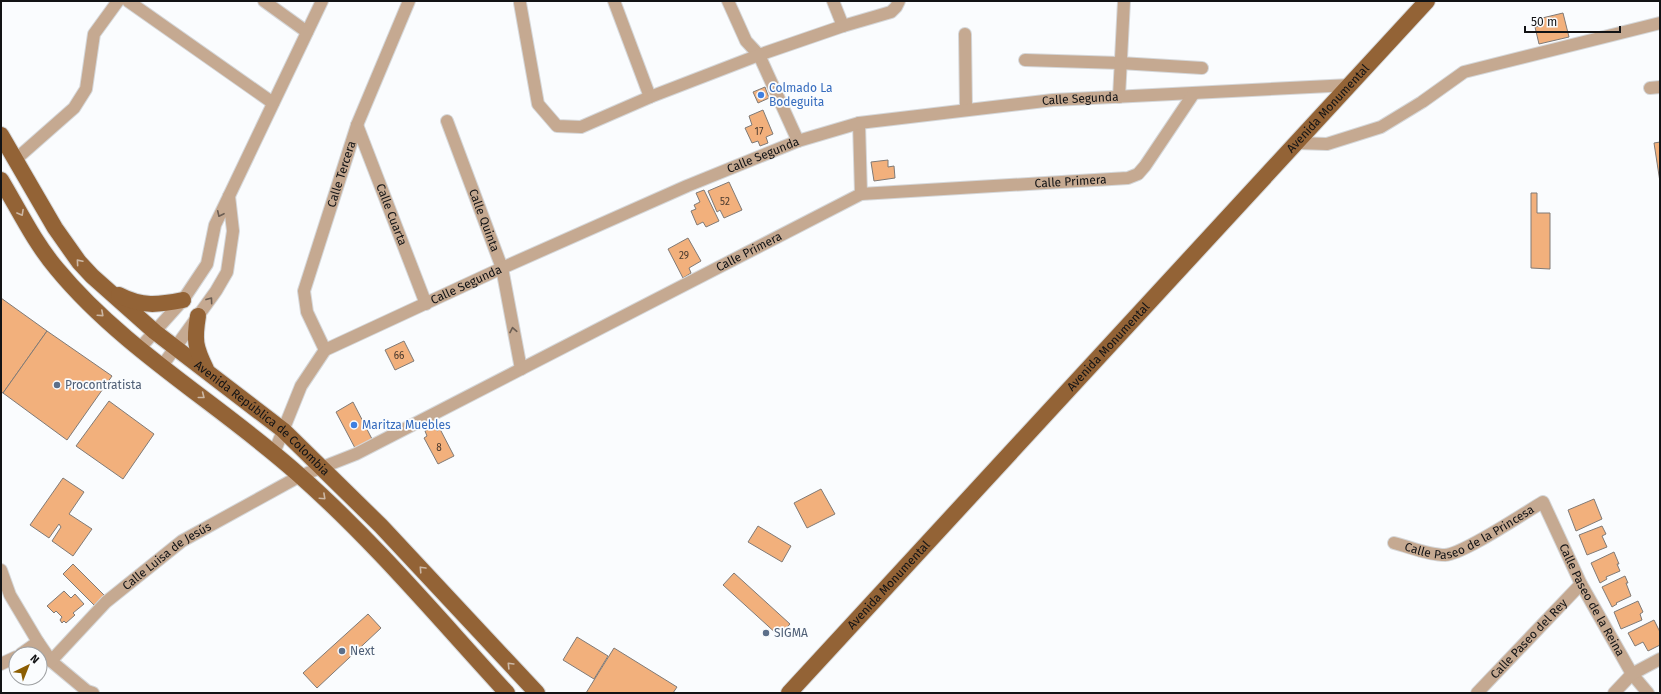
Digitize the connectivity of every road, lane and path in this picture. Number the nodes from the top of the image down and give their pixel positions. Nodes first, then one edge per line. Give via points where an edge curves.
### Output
1 (118, 1) edge
2 (128, 1) edge
3 (264, 1) edge
4 (322, 1) edge
5 (409, 1) edge
6 (614, 1) edge
7 (728, 1) edge
8 (833, 1) edge
9 (898, 1) edge
10 (1124, 1) edge
11 (1427, 1) edge
12 (520, 3) dead end
13 (1660, 24) edge
14 (843, 26) junction
15 (307, 32) junction
16 (965, 34) dead end
17 (758, 55) junction
18 (1025, 60) dead end
19 (1120, 63) junction
20 (1202, 68) dead end
21 (1350, 85) junction
22 (1194, 93) junction
23 (650, 97) junction
24 (1119, 97) junction
25 (274, 104) junction
26 (966, 110) junction
27 (447, 121) dead end
28 (859, 123) junction
29 (356, 125) junction
30 (1, 135) edge
31 (798, 141) junction
32 (1297, 143) junction
33 (15, 160) junction
34 (1, 180) edge
35 (861, 194) junction
36 (229, 196) junction
37 (207, 264) junction
38 (502, 268) junction
39 (227, 272) junction
40 (104, 288) junction
41 (183, 300) junction
42 (426, 304) junction
43 (198, 316) junction
44 (155, 332) junction
45 (176, 347) junction
46 (140, 348) junction
47 (325, 350) junction
48 (162, 366) junction
49 (521, 369) junction
50 (208, 372) junction
51 (283, 430) junction
52 (274, 453) junction
53 (322, 468) junction
54 (300, 476) junction
55 (1543, 502) joint
56 (1394, 543) dead end
57 (406, 552) junction
58 (392, 566) junction
59 (1, 570) edge
60 (1581, 584) junction
61 (38, 642) junction
62 (32, 646) edge
63 (1660, 660) edge
64 (51, 661) junction
65 (1632, 674) junction
66 (93, 693) edge
67 (507, 693) edge
68 (537, 693) edge
69 (789, 693) edge
70 (1477, 693) edge
71 (1614, 693) edge
72 (1648, 693) edge

1 - 33 street via 94,34 86,89 74,108
2 - 25 street
3 - 15 street
4 - 15 street
5 - 29 street, Calle Tercera
6 - 23 street
7 - 17 street via 746,41
8 - 14 street
9 - 14 street via 891,12
10 - 19 street
11 - 21 main road, Avenida Monumental
12 - 23 street via 538,104 557,126 581,127
13 - 32 street via 1464,72 1382,126 1327,144
14 - 17 street
15 - 25 street
16 - 26 street
17 - 23 street
17 - 31 street
18 - 19 street
19 - 20 street
19 - 24 street
21 - 22 street, Calle Segunda
21 - 32 main road, Avenida Monumental
22 - 24 street, Calle Segunda
22 - 35 street, Calle Primera via 1145,166 1138,174 1128,178
24 - 26 street, Calle Segunda via 1053,100
25 - 36 street
26 - 28 street, Calle Segunda
27 - 38 street, Calle Quinta
28 - 31 street, Calle Segunda
28 - 35 street
29 - 42 street, Calle Cuarta
29 - 47 street, Calle Tercera via 304,291 307,312
30 - 33 main road, Avenida República de Colombia
31 - 38 street, Calle Segunda via 687,186
32 - 69 main road, Avenida Monumental
40 -> 33 main road, Avenida República de Colombia via 68,248
34 -> 46 main road, Avenida República de Colombia via 34,238 57,270 84,299
35 - 49 street, Calle Primera
36 -> 37 street via 215,225
36 - 39 street via 233,231
37 - 39 street
37 - 41 street
38 - 42 street, Calle Segunda
49 -> 38 street, Calle Quinta
43 -> 39 street
40 - 41 main road via 139,303 159,305
40 - 44 main road, Avenida República de Colombia
41 - 44 street
42 - 47 street, Calle Segunda
43 - 45 street
43 - 50 main road via 196,345
44 - 45 main road, Avenida República de Colombia
44 - 46 street
45 - 48 street
45 - 50 main road, Avenida República de Colombia
46 - 48 main road, Avenida República de Colombia
47 - 51 street via 301,386
48 -> 52 main road, Avenida República de Colombia
49 - 53 street, Calle Primera via 356,454
50 - 51 main road, Avenida República de Colombia
51 - 52 street
51 - 53 main road, Avenida República de Colombia
52 - 54 main road, Avenida República de Colombia
53 - 54 street, Calle Primera
53 - 57 main road, Avenida República de Colombia
54 -> 58 main road, Avenida República de Colombia
54 - 64 street, Calle Luisa de Jesús via 182,541 106,602
55 - 56 street, Calle Paseo de la Princesa via 1461,550 1446,555
55 - 60 street, Calle Paseo de la Reina
57 - 58 main road
68 -> 57 main road, Avenida República de Colombia
58 - 67 main road, Avenida República de Colombia
59 - 61 street via 10,595
60 - 65 street, Calle Paseo de la Reina
60 - 70 street, Calle Paseo del Rey
61 - 62 street
61 - 64 street
63 - 65 street
64 - 66 street via 87,691
65 - 71 street
65 - 72 street, Calle Paseo de la Reina

